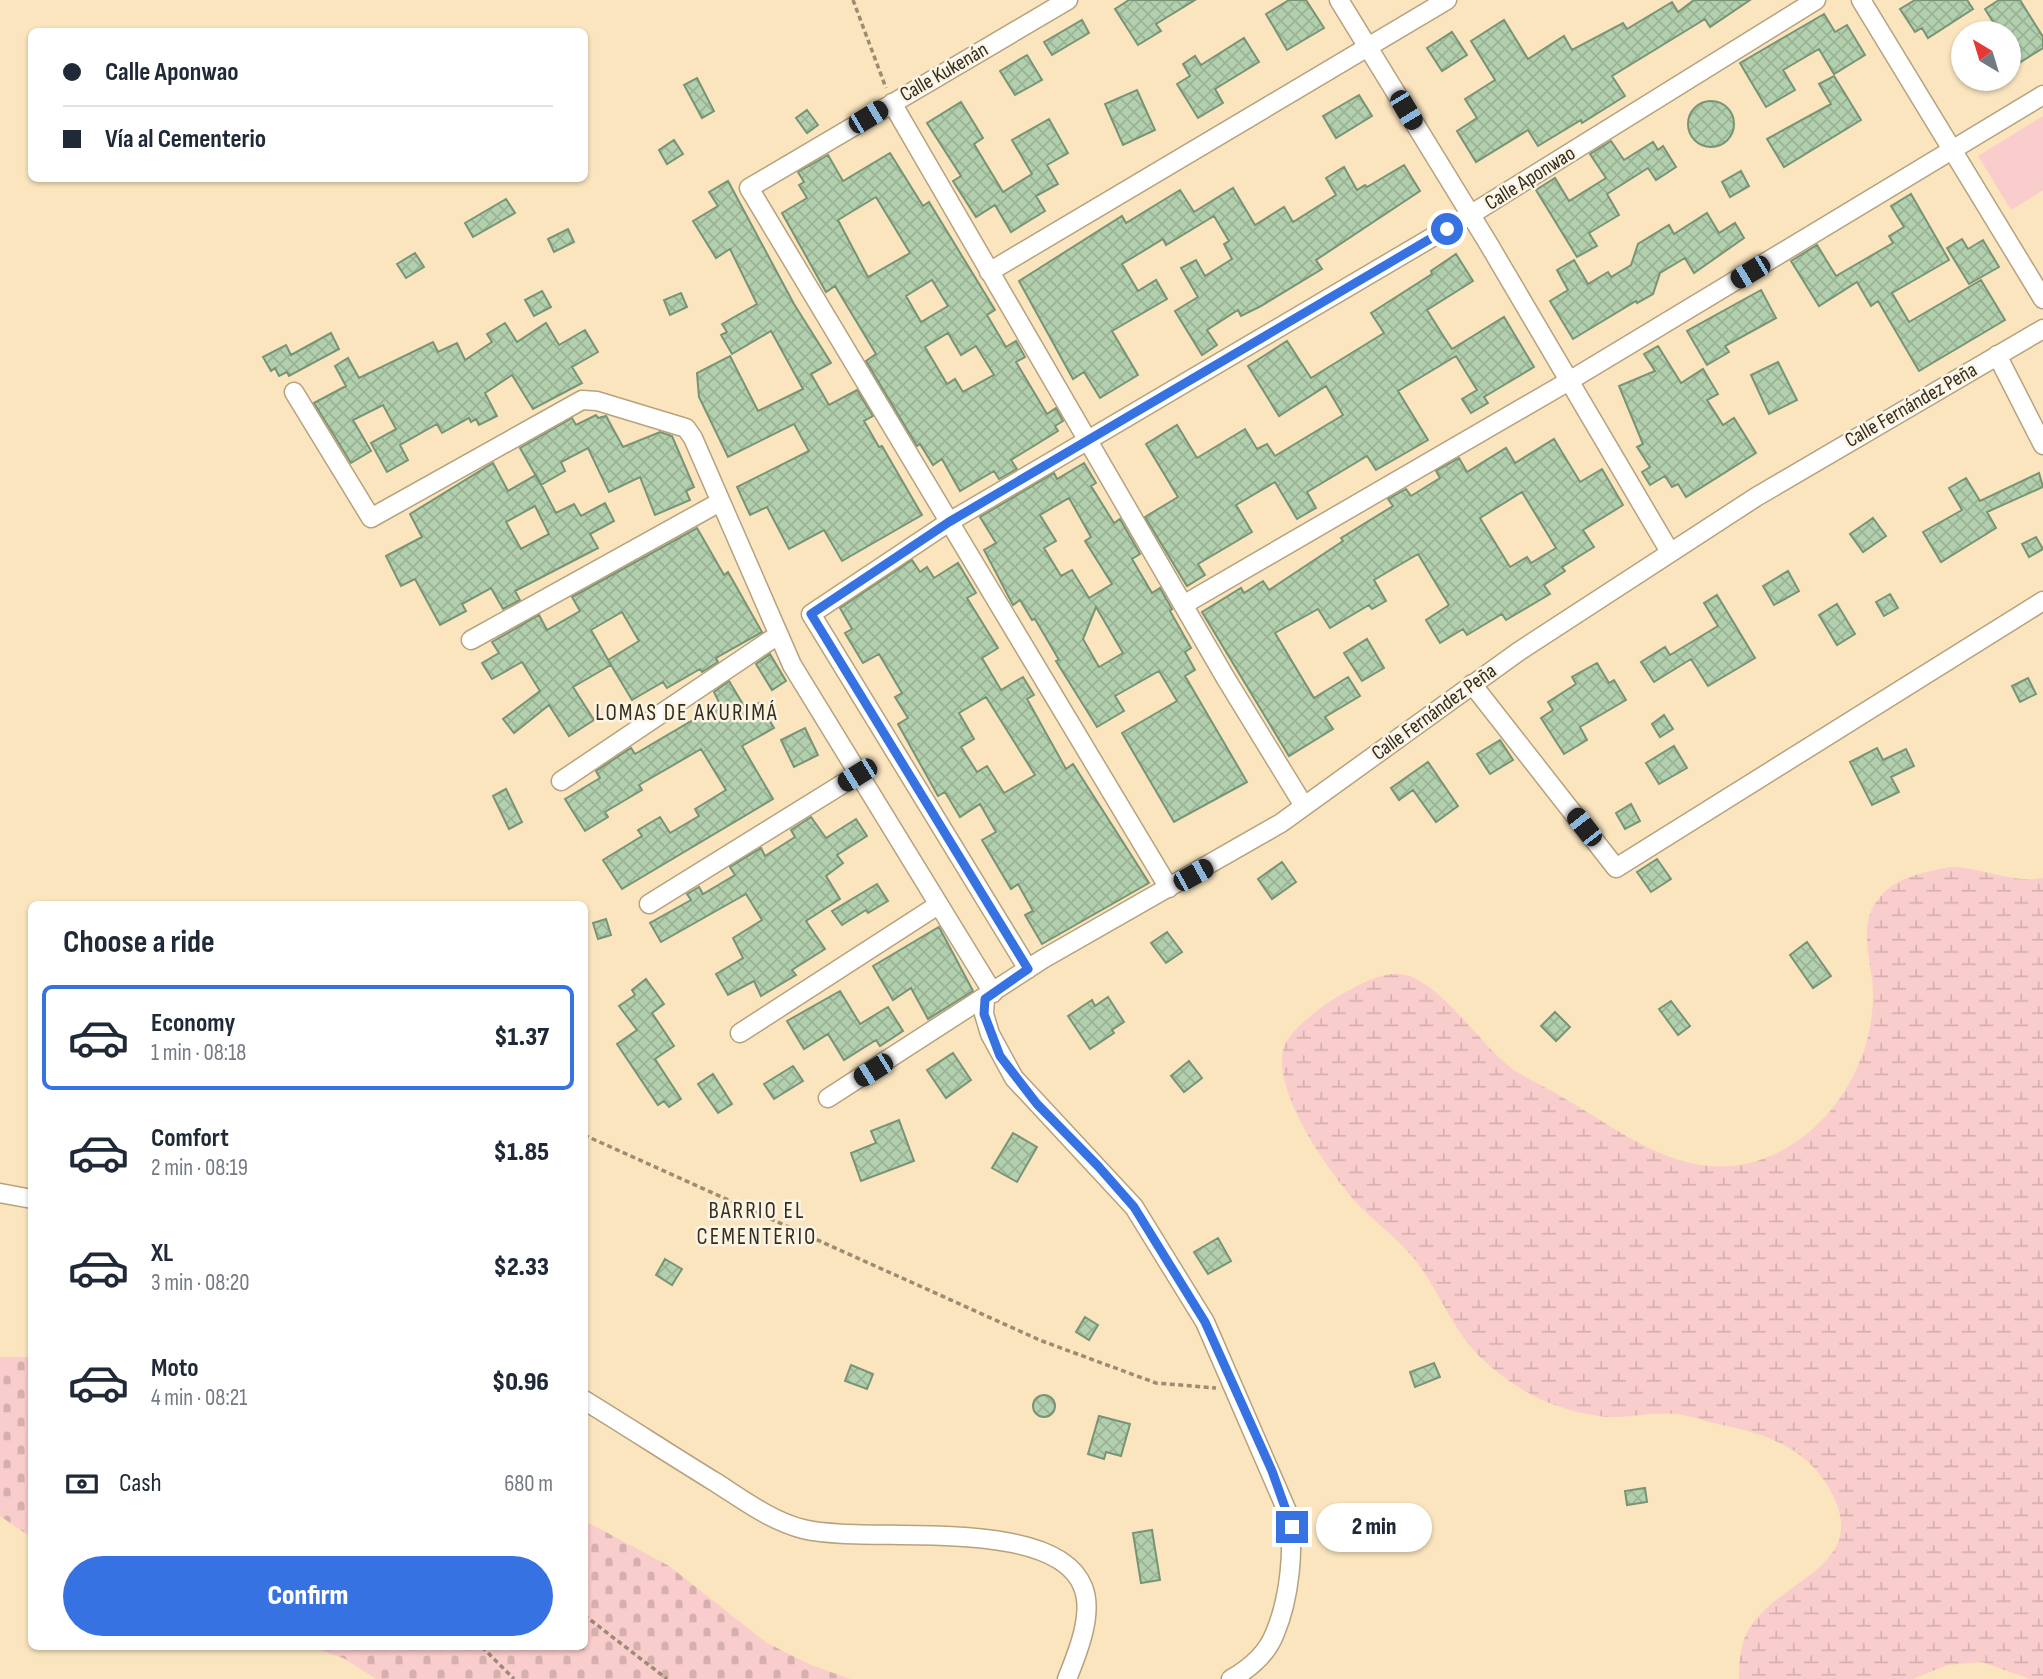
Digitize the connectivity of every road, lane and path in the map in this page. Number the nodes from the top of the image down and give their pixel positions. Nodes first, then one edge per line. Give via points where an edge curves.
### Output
1 (853, 0) edge
2 (1068, 0) edge
3 (1339, 0) edge
4 (1447, 0) edge
5 (1816, 0) edge
6 (1861, 0) edge
7 (1367, 47) junction
8 (2043, 95) edge
9 (892, 103) junction
10 (1953, 150) junction
11 (1471, 215) junction
12 (989, 272) junction
13 (2043, 299) edge
14 (2043, 329) edge
15 (1997, 355) junction
16 (1569, 381) junction
17 (295, 392) dead end
18 (1087, 441) junction
19 (2043, 445) edge
20 (720, 502) junction
21 (949, 522) junction
22 (1670, 552) junction
23 (2043, 601) edge
24 (1183, 605) junction
25 (778, 635) junction
26 (471, 640) dead end
27 (1472, 684) junction
28 (857, 775) junction
29 (561, 781) dead end
30 (1304, 806) junction
31 (1169, 888) junction
32 (649, 904) dead end
33 (938, 905) junction
34 (1028, 969) junction
35 (989, 996) junction
36 (740, 1033) dead end
37 (828, 1097) dead end
38 (588, 1137) edge
39 (0, 1192) edge
40 (28, 1198) edge
41 (1235, 1385) junction
42 (588, 1403) edge
43 (588, 1618) edge
44 (485, 1650) edge
45 (514, 1679) edge
46 (667, 1679) edge
47 (1067, 1679) edge
48 (1231, 1679) edge

1 - 9 path
2 - 9 street, Calle Kukenán
3 - 7 street
4 - 7 street
5 - 11 street, Calle Aponwao
6 - 10 street
7 - 11 street
7 - 12 street
8 - 10 street
9 - 12 street
9 - 21 street, Calle Kukenán via 749,188
10 - 13 street
10 - 16 street
11 - 16 street
11 - 18 street, Calle Aponwao
12 - 18 street
14 - 15 street, Calle Fernández Peña
15 - 19 street
15 - 22 street, Calle Fernández Peña
16 - 22 street
16 - 24 street
17 - 20 street via 371,518 582,400 685,428
18 - 21 street, Calle Aponwao
18 - 24 street
20 - 25 street
20 - 26 street
21 - 31 street
21 - 34 street, Calle Aponwao via 811,614
22 - 27 street, Calle Fernández Peña
23 - 27 street via 1616,868
24 - 30 street
25 - 28 street
25 - 29 street
27 - 30 street, Calle Fernández Peña
28 - 32 street
28 - 33 street
30 - 31 street, Calle Fernández Peña
31 - 34 street, Calle Fernández Peña
33 - 35 street
33 - 36 street
34 - 35 street, Calle Fernández Peña
35 - 37 street, Calle Fernández Peña
35 - 41 street via 984,1014 1000,1056 1037,1104 1134,1207 1205,1322
38 - 41 path via 1097,1363 1156,1383 1206,1390
39 - 40 street
41 - 48 street via 1287,1511 1292,1544 1275,1634 1254,1663
42 - 47 street via 756,1508 803,1529 963,1536 1007,1541 1050,1554 1066,1564 1084,1589 1083,1629
43 - 46 path
44 - 45 path

